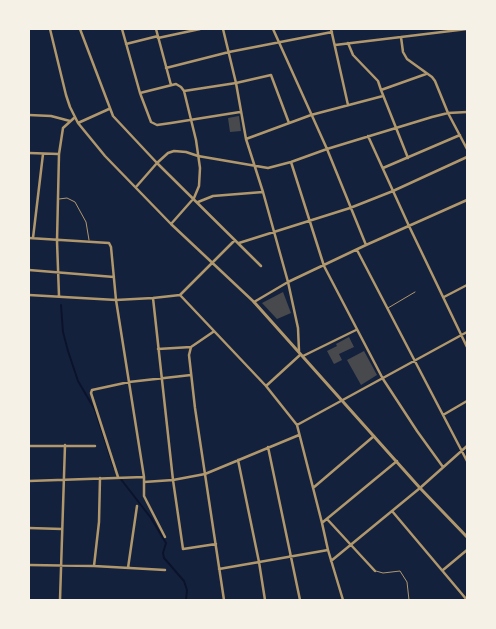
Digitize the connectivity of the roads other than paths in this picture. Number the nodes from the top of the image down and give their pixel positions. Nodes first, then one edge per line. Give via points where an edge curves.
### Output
1 (50, 29) edge
2 (80, 29) edge
3 (122, 29) edge
4 (156, 29) edge
5 (200, 29) edge
6 (223, 29) edge
7 (273, 29) edge
8 (467, 30) edge
9 (331, 31) edge
10 (158, 37) junction
11 (401, 37) junction
12 (278, 42) junction
13 (348, 43) junction
14 (126, 44) junction
15 (335, 44) junction
16 (229, 52) junction
17 (166, 68) junction
18 (427, 74) junction
19 (236, 83) junction
20 (171, 86) junction
21 (381, 90) junction
22 (184, 91) junction
23 (140, 93) junction
24 (383, 96) junction
25 (348, 105) junction
26 (109, 109) junction
27 (240, 112) junction
28 (467, 112) edge
29 (448, 113) junction
30 (29, 115) edge
31 (312, 115) junction
32 (74, 118) junction
33 (190, 119) junction
34 (70, 121) junction
35 (78, 123) junction
36 (289, 123) junction
37 (394, 127) junction
38 (460, 135) junction
39 (368, 136) junction
40 (246, 139) junction
41 (467, 148) edge
42 (327, 149) junction
43 (29, 153) edge
44 (43, 154) junction
45 (59, 154) junction
46 (198, 156) junction
47 (467, 157) edge
48 (408, 158) junction
49 (291, 162) junction
50 (157, 163) junction
51 (254, 166) junction
52 (383, 168) junction
53 (136, 187) junction
54 (263, 192) junction
55 (393, 192) junction
56 (194, 198) junction
57 (58, 199) junction
58 (467, 200) edge
59 (198, 202) junction
60 (350, 208) junction
61 (309, 222) junction
62 (171, 224) junction
63 (409, 226) junction
64 (274, 231) junction
65 (29, 238) edge
66 (33, 238) junction
67 (235, 240) junction
68 (57, 241) junction
69 (89, 242) junction
70 (239, 244) junction
71 (366, 245) junction
72 (358, 250) junction
73 (211, 263) junction
74 (261, 266) dead end
75 (324, 266) junction
76 (29, 270) edge
77 (60, 273) junction
78 (114, 277) junction
79 (288, 282) junction
80 (467, 285) edge
81 (415, 292) dead end
82 (29, 295) edge
83 (180, 295) junction
84 (59, 296) junction
85 (153, 298) junction
86 (444, 298) junction
87 (116, 300) junction
88 (254, 302) junction
89 (387, 308) junction
90 (356, 330) junction
91 (213, 332) junction
92 (467, 332) edge
93 (462, 335) junction
94 (191, 347) junction
95 (467, 347) edge
96 (158, 349) junction
97 (301, 354) junction
98 (415, 361) junction
99 (191, 375) junction
100 (161, 378) junction
101 (383, 379) junction
102 (129, 382) junction
103 (266, 386) junction
104 (343, 400) junction
105 (467, 401) edge
106 (442, 415) junction
107 (296, 425) junction
108 (299, 435) junction
109 (374, 436) junction
110 (65, 445) junction
111 (29, 446) edge
112 (95, 446) dead end
113 (467, 446) edge
114 (268, 447) junction
115 (461, 450) junction
116 (238, 460) junction
117 (467, 461) edge
118 (397, 462) junction
119 (443, 467) junction
120 (205, 474) junction
121 (118, 477) junction
122 (144, 477) junction
123 (100, 478) junction
124 (64, 480) junction
125 (173, 480) junction
126 (29, 481) edge
127 (144, 482) junction
128 (313, 488) junction
129 (420, 488) junction
130 (137, 506) dead end
131 (392, 511) junction
132 (327, 519) junction
133 (322, 523) junction
134 (29, 528) edge
135 (62, 529) junction
136 (165, 537) dead end
137 (467, 537) edge
138 (216, 544) junction
139 (351, 546) junction
140 (328, 550) junction
141 (467, 550) edge
142 (291, 557) junction
143 (331, 561) junction
144 (259, 562) junction
145 (29, 564) edge
146 (61, 565) junction
147 (94, 566) junction
148 (128, 568) junction
149 (220, 569) junction
150 (165, 570) dead end
151 (443, 570) junction
152 (375, 571) joint
153 (60, 600) edge
154 (224, 600) edge
155 (265, 600) edge
156 (300, 600) edge
157 (343, 600) edge
158 (409, 600) edge
159 (467, 600) edge

1 - 32 street
2 - 26 street
3 - 14 street
4 - 10 street
5 - 10 street
6 - 16 street
7 - 12 street
8 - 11 street
9 - 12 street
9 - 15 street
10 - 14 street
10 - 17 street
11 - 13 street
11 - 18 street via 404,56
12 - 16 street
12 - 31 street
13 - 15 street
13 - 21 street via 354,55 378,81
14 - 23 street
15 - 25 street
16 - 17 street
16 - 19 street
17 - 20 street
18 - 21 street
18 - 29 street via 435,81
19 - 22 street
19 - 27 street
19 - 36 street via 271,75
20 - 22 street via 179,85
20 - 23 street
21 - 24 street
22 - 33 street
23 - 33 street via 148,120 153,124
24 - 25 street
24 - 37 street
25 - 31 street
26 - 35 street
26 - 50 street via 118,123
27 - 33 street
27 - 40 street
28 - 29 street
29 - 37 street
29 - 38 street
30 - 34 street
31 - 36 street
31 - 42 street
32 - 34 street
32 - 35 street
33 - 46 street
34 - 45 street via 63,128
35 - 53 street
36 - 40 street
37 - 39 street
37 - 48 street
38 - 41 street
38 - 48 street
39 - 42 street
39 - 52 street
40 - 51 street
42 - 49 street
42 - 60 street
43 - 44 street
44 - 45 street
44 - 66 street
45 - 57 street
46 - 50 street via 174,151
46 - 51 street
46 - 56 street via 199,186
47 - 55 street
48 - 52 street
49 - 51 street via 268,168
49 - 61 street
50 - 53 street
50 - 56 street
51 - 54 street
52 - 55 street
53 - 62 street
54 - 59 street via 213,196
54 - 64 street
55 - 60 street
55 - 63 street
56 - 59 street
56 - 62 street
57 - 68 street
57 - 69 lane via 67,198 75,202 86,222
58 - 63 street
59 - 67 street
60 - 61 street
60 - 71 street
61 - 64 street
61 - 75 street
62 - 73 street
63 - 71 street
63 - 86 street
64 - 70 street
64 - 79 street
65 - 66 street
66 - 68 street
67 - 70 street
67 - 73 street
68 - 69 street
68 - 77 street
69 - 78 street via 109,243
70 - 74 street
71 - 72 street
72 - 75 street
72 - 89 street
73 - 83 street
73 - 88 street
75 - 79 street
75 - 90 street
76 - 77 street
77 - 78 street
77 - 84 street
78 - 87 street
79 - 88 street
79 - 97 street
80 - 86 street
81 - 89 lane
82 - 84 street
83 - 85 street
83 - 91 street
84 - 87 street
85 - 87 street
85 - 96 street
86 - 93 street
87 - 102 street
88 - 97 street
89 - 98 street
90 - 97 street
90 - 101 street
91 - 94 street
91 - 103 street
92 - 93 street
93 - 95 street
93 - 98 street
94 - 96 street
94 - 99 street
96 - 100 street
97 - 103 street
97 - 104 street
98 - 101 street
98 - 106 street
99 - 100 street
99 - 120 street
100 - 102 street
100 - 125 street
101 - 104 street
101 - 119 street
102 - 121 street via 92,390 91,393
102 - 122 street
103 - 107 street
104 - 107 street
104 - 109 street
105 - 106 street
106 - 115 street
107 - 108 street
108 - 114 street
108 - 128 street
109 - 118 street
109 - 128 street
110 - 111 street
110 - 112 street
110 - 124 street
113 - 115 street
114 - 116 street
114 - 142 street
115 - 117 street
115 - 119 street
116 - 120 street
116 - 144 street
118 - 129 street
118 - 132 street
119 - 129 street
120 - 125 street
120 - 138 street
121 - 122 street
121 - 123 street
122 - 127 street
123 - 124 street
123 - 147 street via 100,522
124 - 126 street
124 - 135 street
125 - 127 street
125 - 138 street via 183,549
127 - 136 street via 144,496
128 - 133 street
129 - 131 street
129 - 137 street
130 - 148 street
131 - 139 street
131 - 151 street
132 - 133 street
132 - 139 street
133 - 140 street
134 - 135 street
135 - 146 street
138 - 149 street
139 - 143 street
139 - 152 street
140 - 142 street
140 - 143 street
141 - 151 street
142 - 144 street
142 - 156 street
143 - 157 street
144 - 149 street
144 - 155 street
145 - 146 street
146 - 147 street
146 - 153 street
147 - 148 street
148 - 150 street
149 - 154 street
151 - 159 street
152 - 158 lane via 400,570 407,582

